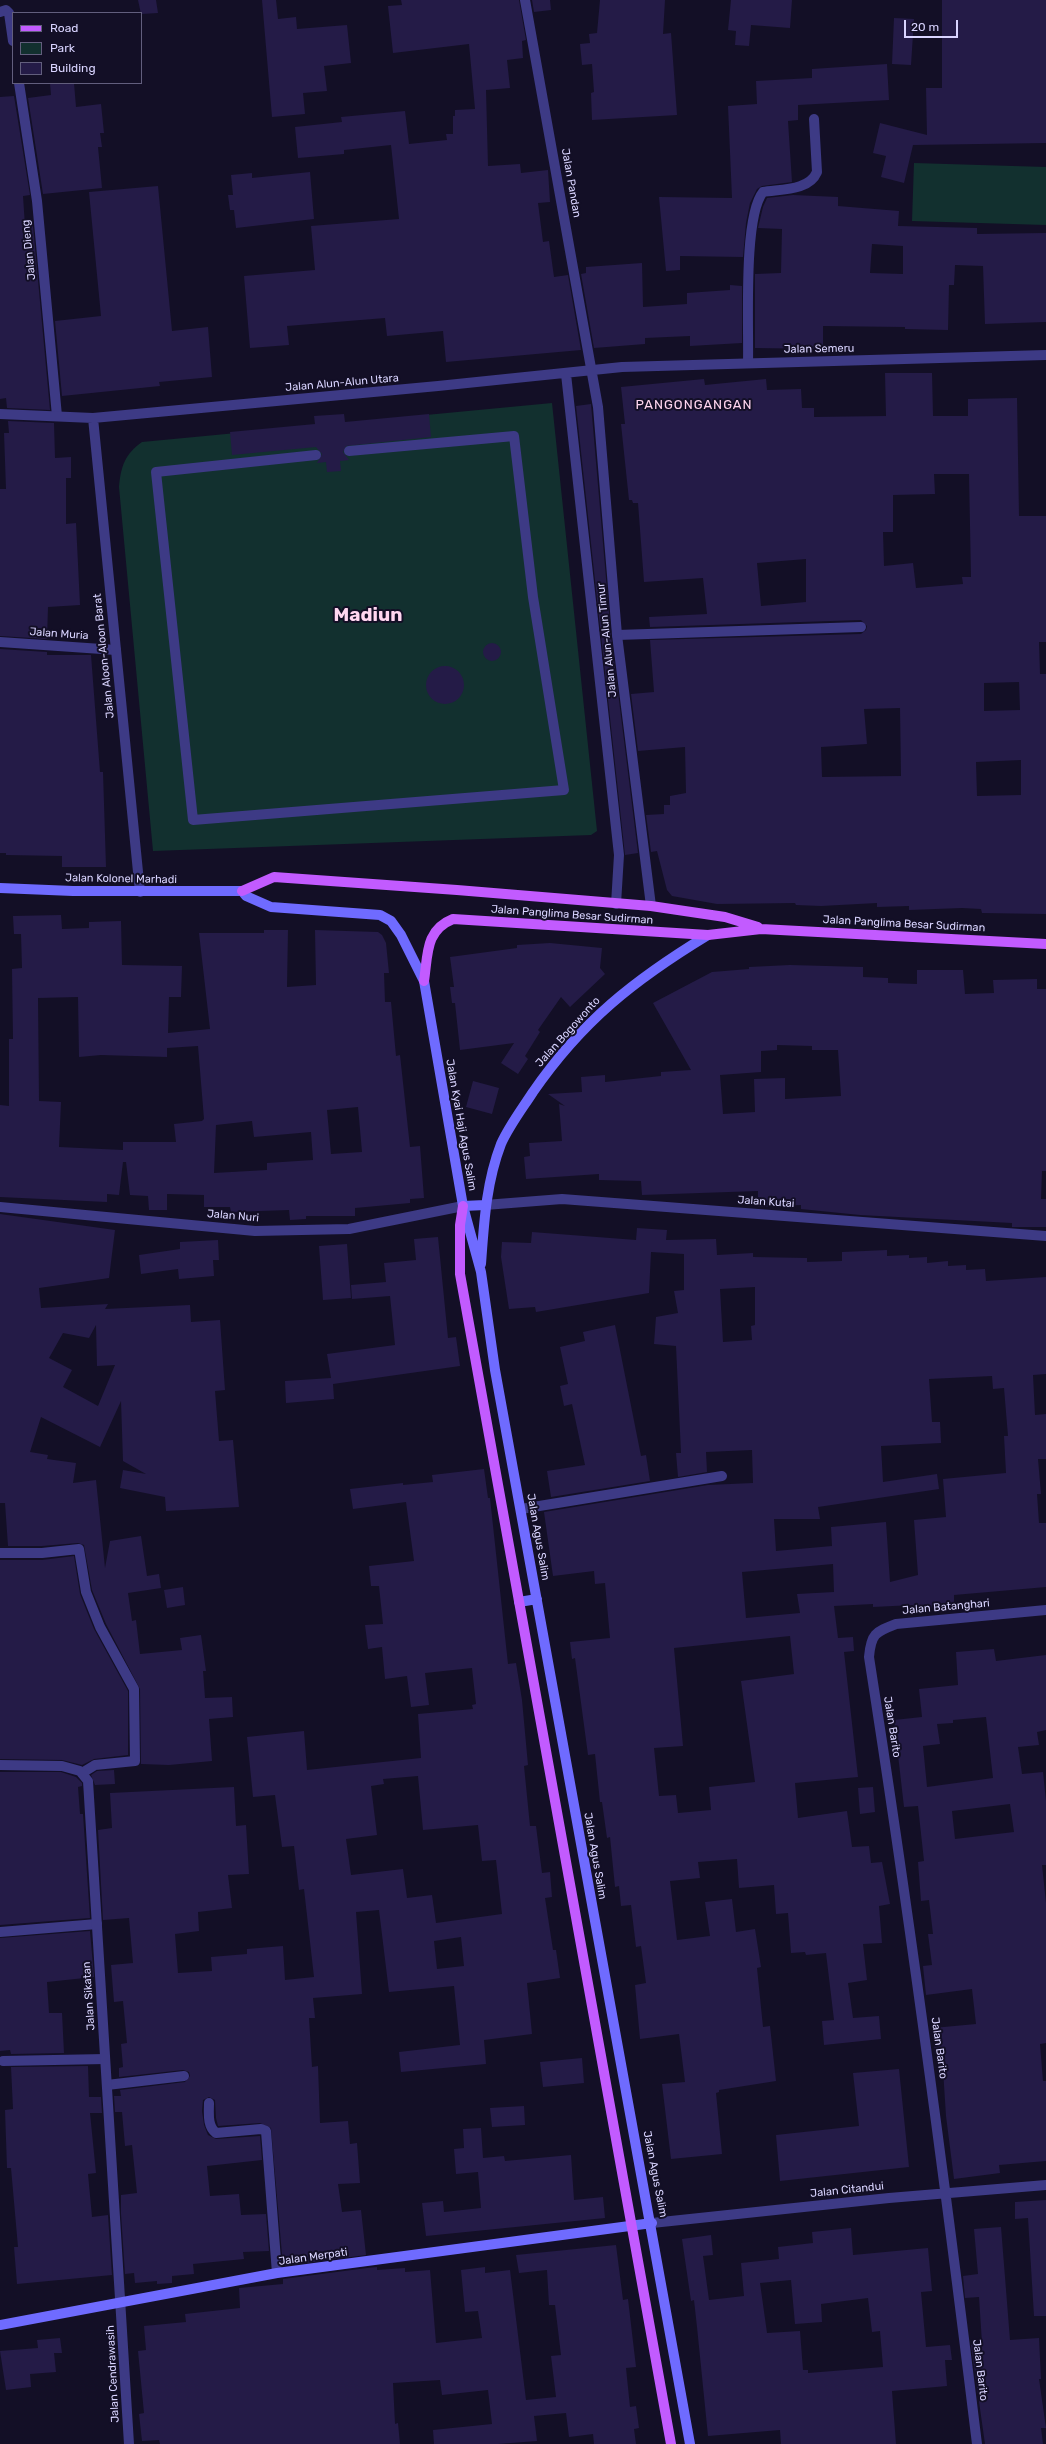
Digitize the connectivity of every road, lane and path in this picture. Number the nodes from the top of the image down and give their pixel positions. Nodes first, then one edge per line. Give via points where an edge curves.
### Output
1 (525, 0) edge
2 (0, 12) edge
3 (12, 34) edge
4 (19, 84) edge
5 (814, 119) dead end
6 (1046, 355) edge
7 (748, 363) junction
8 (593, 370) junction
9 (566, 374) junction
10 (0, 414) edge
11 (57, 416) junction
12 (93, 418) junction
13 (348, 451) dead end
14 (316, 455) dead end
15 (861, 627) dead end
16 (617, 635) junction
17 (0, 642) edge
18 (116, 650) junction
19 (0, 888) edge
20 (457, 890) joint
21 (242, 891) junction
22 (140, 892) junction
23 (616, 904) junction
24 (651, 906) junction
25 (761, 928) junction
26 (708, 935) junction
27 (1046, 944) edge
28 (424, 981) junction
29 (485, 1205) junction
30 (463, 1206) junction
31 (0, 1207) edge
32 (1046, 1236) edge
33 (481, 1272) junction
34 (722, 1476) dead end
35 (521, 1509) junction
36 (0, 1553) edge
37 (536, 1599) junction
38 (519, 1602) junction
39 (1046, 1610) edge
40 (869, 1657) joint
41 (0, 1765) edge
42 (82, 1773) junction
43 (594, 1923) junction
44 (97, 1924) junction
45 (576, 1926) junction
46 (0, 1932) edge
47 (105, 2059) junction
48 (3, 2061) dead end
49 (184, 2076) dead end
50 (107, 2085) junction
51 (209, 2103) dead end
52 (1046, 2185) edge
53 (946, 2193) junction
54 (652, 2223) junction
55 (632, 2226) junction
56 (277, 2273) junction
57 (121, 2303) junction
58 (0, 2325) edge
59 (129, 2444) edge
60 (671, 2444) edge
61 (690, 2444) edge
62 (977, 2444) edge

1 - 8 street, Jalan Pandan
2 - 3 street via 6,10 9,13
4 - 11 street, Jalan Dieng via 37,201
5 - 7 street via 817,172 814,179 808,184 763,192 757,199 754,210
6 - 7 street, Jalan Semeru
7 - 8 street, Jalan Semeru via 622,366
8 - 9 street, Jalan Alun-Alun Utara
8 - 16 street, Jalan Alun-Alun Timur
9 - 12 street, Jalan Alun-Alun Utara
9 - 23 street, Jalan Alun-Alun Timur via 619,854
10 - 11 street, Jalan Alun-Alun Utara
11 - 12 street, Jalan Alun-Alun Utara
12 - 18 street, Jalan Aloon-Aloon Barat
13 - 14 street via 514,436 533,596 564,790 193,820 156,472
15 - 16 street
16 - 24 street, Jalan Alun-Alun Timur
17 - 18 street, Jalan Muria
18 - 22 street, Jalan Aloon-Aloon Barat
19 - 22 main road, Jalan Kolonel Marhadi
20 - 21 main road, Jalan Kolonel Marhadi via 274,877
20 - 23 main road, Jalan Panglima Besar Sudirman
21 - 22 main road, Jalan Kolonel Marhadi
21 - 28 main road via 246,896 271,907 380,915 391,921 401,935
23 - 24 main road, Jalan Panglima Besar Sudirman
24 - 25 main road, Jalan Panglima Besar Sudirman via 725,917
25 - 26 main road, Jalan Panglima Besar Sudirman
25 - 27 main road, Jalan Panglima Besar Sudirman
26 - 28 main road, Jalan Panglima Besar Sudirman via 453,919 441,924 434,933 429,945
26 - 29 main road, Jalan Bogowonto via 658,966 620,995 571,1043 518,1114 501,1144
28 - 30 main road, Jalan Kyai Haji Agus Salim
29 - 30 main road
29 - 32 street, Jalan Kutai via 562,1199
29 - 33 main road, Jalan Bogowonto
30 - 31 street, Jalan Nuri via 349,1229 255,1231
30 - 33 main road, Jalan Kyai Haji Agus Salim
30 - 38 main road via 460,1225 460,1274
33 - 35 main road, Jalan Agus Salim via 495,1370
34 - 35 street
35 - 37 main road, Jalan Agus Salim
36 - 42 street via 42,1553 79,1549 86,1592 100,1627 134,1689 135,1761 96,1765
37 - 38 main road
37 - 43 main road, Jalan Agus Salim
38 - 45 main road
39 - 40 street, Jalan Batanghari via 896,1624 879,1630 871,1640
40 - 53 street, Jalan Barito via 905,1888
41 - 42 street via 62,1766
42 - 44 street, Jalan Sikatan via 88,1781
43 - 45 main road
43 - 54 main road, Jalan Agus Salim
44 - 46 street
44 - 47 street, Jalan Sikatan
45 - 55 main road
47 - 48 street
47 - 50 street, Jalan Sikatan
49 - 50 street
50 - 57 street, Jalan Sikatan
51 - 56 street via 211,2129 216,2132 261,2129 266,2131
52 - 53 street, Jalan Citandui
53 - 54 street, Jalan Citandui
53 - 62 street, Jalan Barito
54 - 55 main road
54 - 61 main road, Jalan Agus Salim
55 - 56 main road, Jalan Merpati via 585,2230
55 - 60 main road
56 - 57 main road, Jalan Merpati
57 - 58 main road, Jalan Merpati
57 - 59 street, Jalan Cendrawasih

